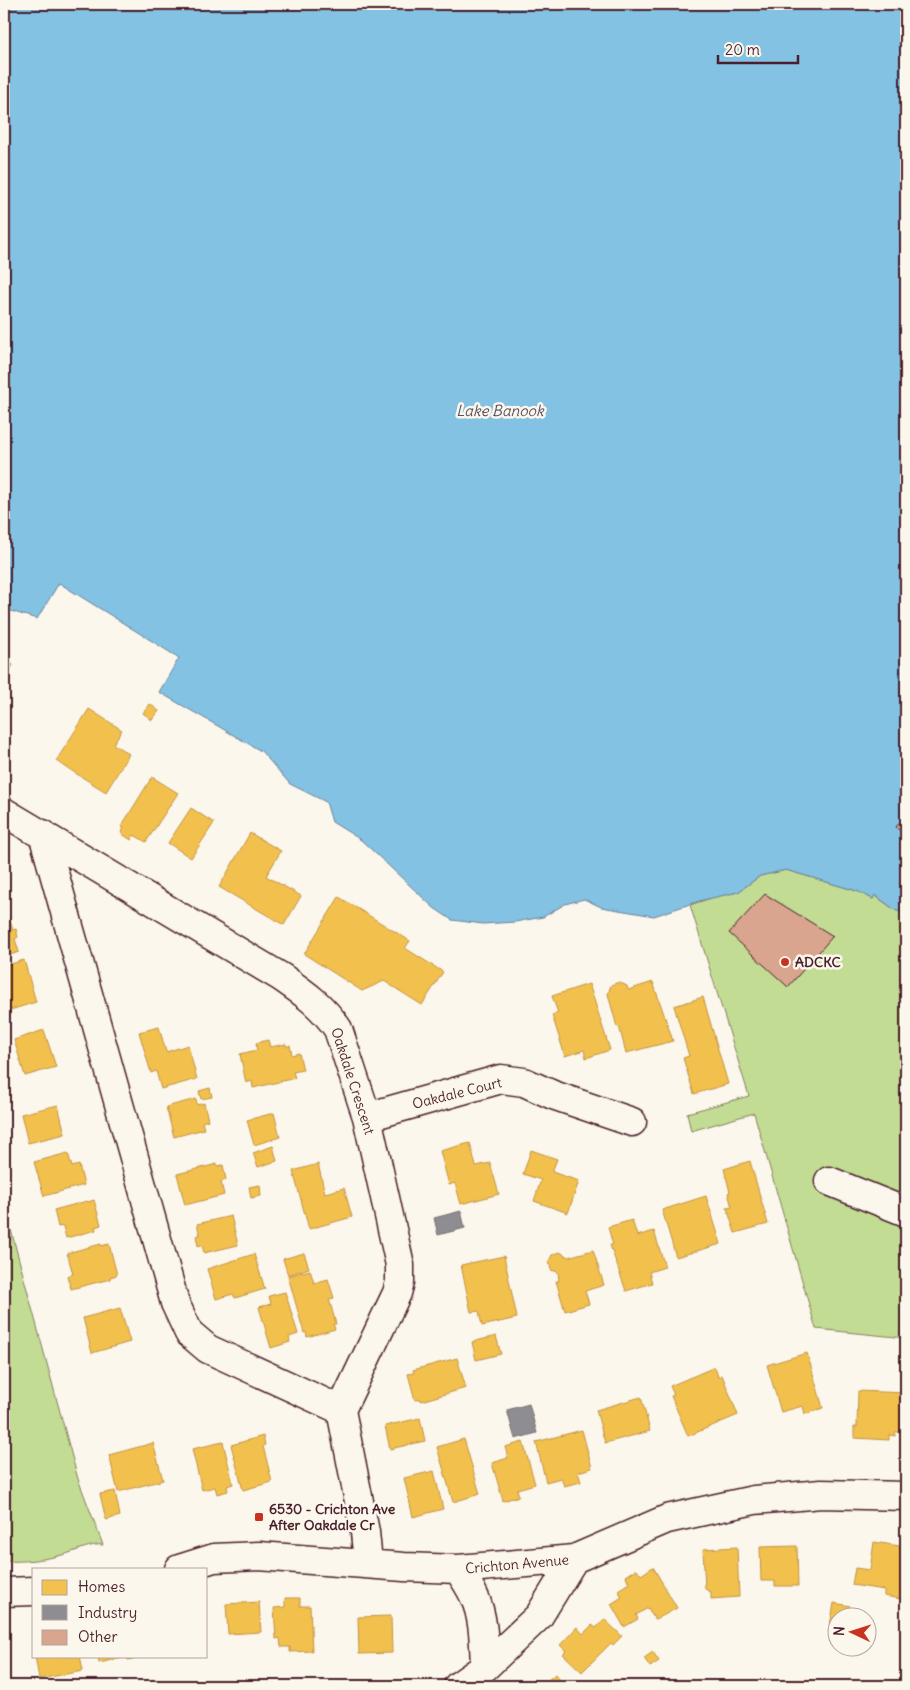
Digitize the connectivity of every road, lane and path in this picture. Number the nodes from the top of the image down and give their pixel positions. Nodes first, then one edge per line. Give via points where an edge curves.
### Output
1 (4, 812) edge
2 (43, 834) junction
3 (367, 1117) junction
4 (632, 1122) dead end
5 (829, 1181) dead end
6 (906, 1212) edge
7 (340, 1410) junction
8 (906, 1496) edge
9 (574, 1560) junction
10 (368, 1563) junction
11 (182, 1568) edge
12 (458, 1569) junction
13 (32, 1591) edge
14 (4, 1592) edge
15 (485, 1667) junction
16 (458, 1686) edge

1 - 2 street, Oakdale Crescent
2 - 3 street, Oakdale Crescent via 315,1000 338,1029
2 - 7 street via 183,1322 189,1333 208,1349
3 - 4 street, Oakdale Court via 501,1079 524,1082
3 - 7 street, Oakdale Crescent via 400,1265 400,1282 388,1315
5 - 6 street
7 - 10 street via 365,1532
8 - 9 street, Crichton Avenue via 821,1494 754,1500 667,1519
9 - 12 street, Crichton Avenue
9 - 15 street via 539,1616
10 - 11 street, Crichton Avenue via 260,1556 214,1558
10 - 12 street, Crichton Avenue
12 - 15 street via 475,1597 480,1613
13 - 14 street
15 - 16 street

